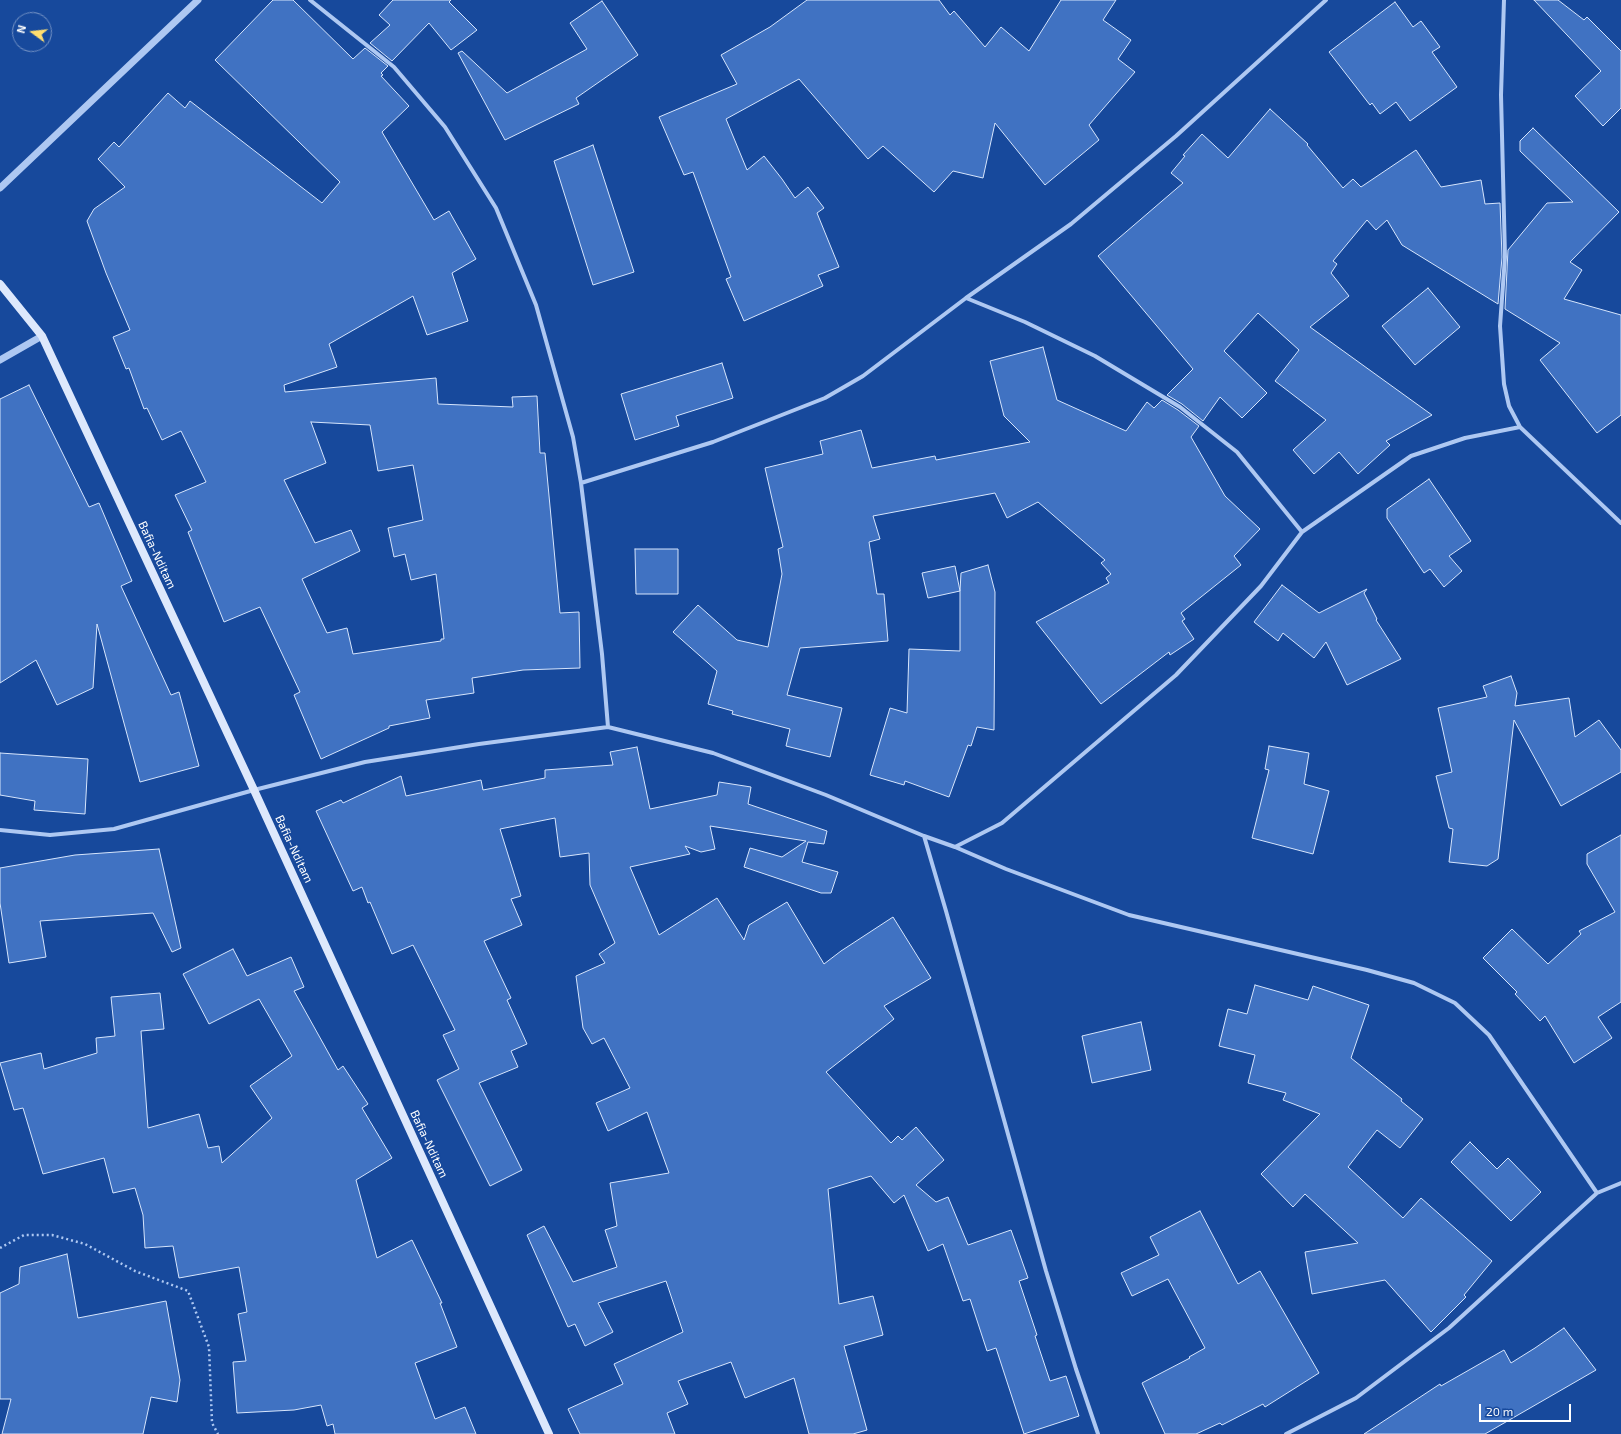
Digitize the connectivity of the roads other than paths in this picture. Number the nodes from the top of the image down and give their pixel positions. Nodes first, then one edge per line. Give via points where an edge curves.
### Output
1 (198, 0) edge
2 (310, 0) edge
3 (1326, 0) edge
4 (1504, 0) edge
5 (0, 188) edge
6 (0, 284) edge
7 (966, 298) junction
8 (42, 336) junction
9 (0, 360) edge
10 (1520, 427) junction
11 (581, 483) junction
12 (1621, 524) edge
13 (1302, 532) junction
14 (608, 727) junction
15 (254, 790) junction
16 (0, 830) edge
17 (924, 836) junction
18 (954, 847) junction
19 (1621, 1183) edge
20 (1597, 1193) junction
21 (549, 1434) edge
22 (1098, 1434) edge
23 (1286, 1434) edge

1 - 5 street
2 - 11 street via 394,67 445,127 496,208 536,305 573,437
3 - 7 street via 1176,136 1071,224
4 - 10 street via 1501,95 1505,258 1500,326 1508,406
6 - 8 main road, Bafia-Nditam
7 - 11 street via 863,376 826,398 713,442
7 - 13 street via 1025,322 1095,356 1180,407 1237,452
8 - 9 street
8 - 15 main road, Bafia-Nditam
10 - 12 street
10 - 13 street via 1465,438 1411,456
11 - 14 street via 602,654
13 - 18 street via 1261,586 1176,675 1002,823
14 - 15 street via 365,762
14 - 17 street via 713,753 826,795
15 - 16 street via 114,829 50,835
15 - 21 main road, Bafia-Nditam
17 - 18 street
17 - 22 street via 1046,1271
18 - 20 street via 1130,915 1367,970 1414,983 1455,1003 1489,1035
19 - 20 street
20 - 23 street via 1449,1328 1356,1398

